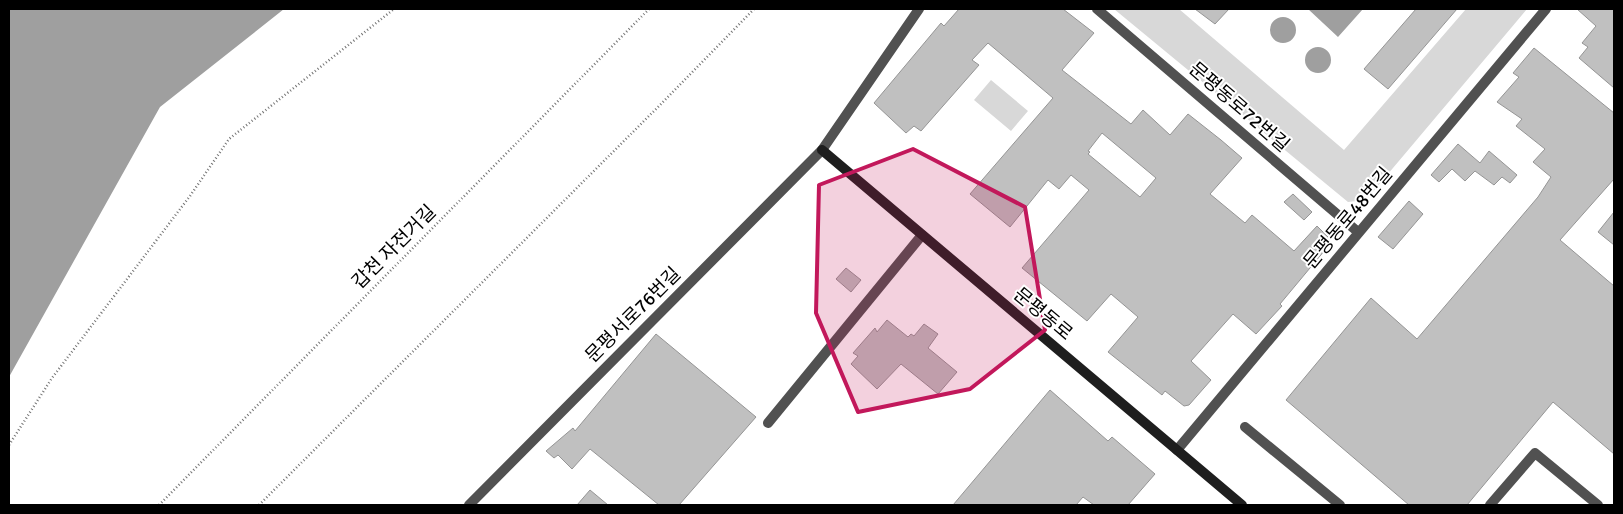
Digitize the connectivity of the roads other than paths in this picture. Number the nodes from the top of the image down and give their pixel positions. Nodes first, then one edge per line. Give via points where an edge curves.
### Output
1 (919, 9) edge
2 (1097, 9) edge
3 (1546, 9) edge
4 (822, 150) junction
5 (1358, 232) junction
6 (922, 234) junction
7 (768, 423) dead end
8 (1245, 427) dead end
9 (1177, 450) junction
10 (469, 505) edge
11 (1242, 505) edge
12 (1340, 505) edge
13 (1490, 505) edge
14 (1598, 505) edge

1 - 4 street
2 - 5 street, 문평동로72번길
3 - 5 street, 문평동로48번길
4 - 6 main road, 문평동로
4 - 10 street, 문평서로76번길
5 - 9 street, 문평동로48번길
6 - 7 street
6 - 9 main road, 문평동로
8 - 12 street
9 - 11 main road, 문평동로
13 - 14 street via 1535,454

